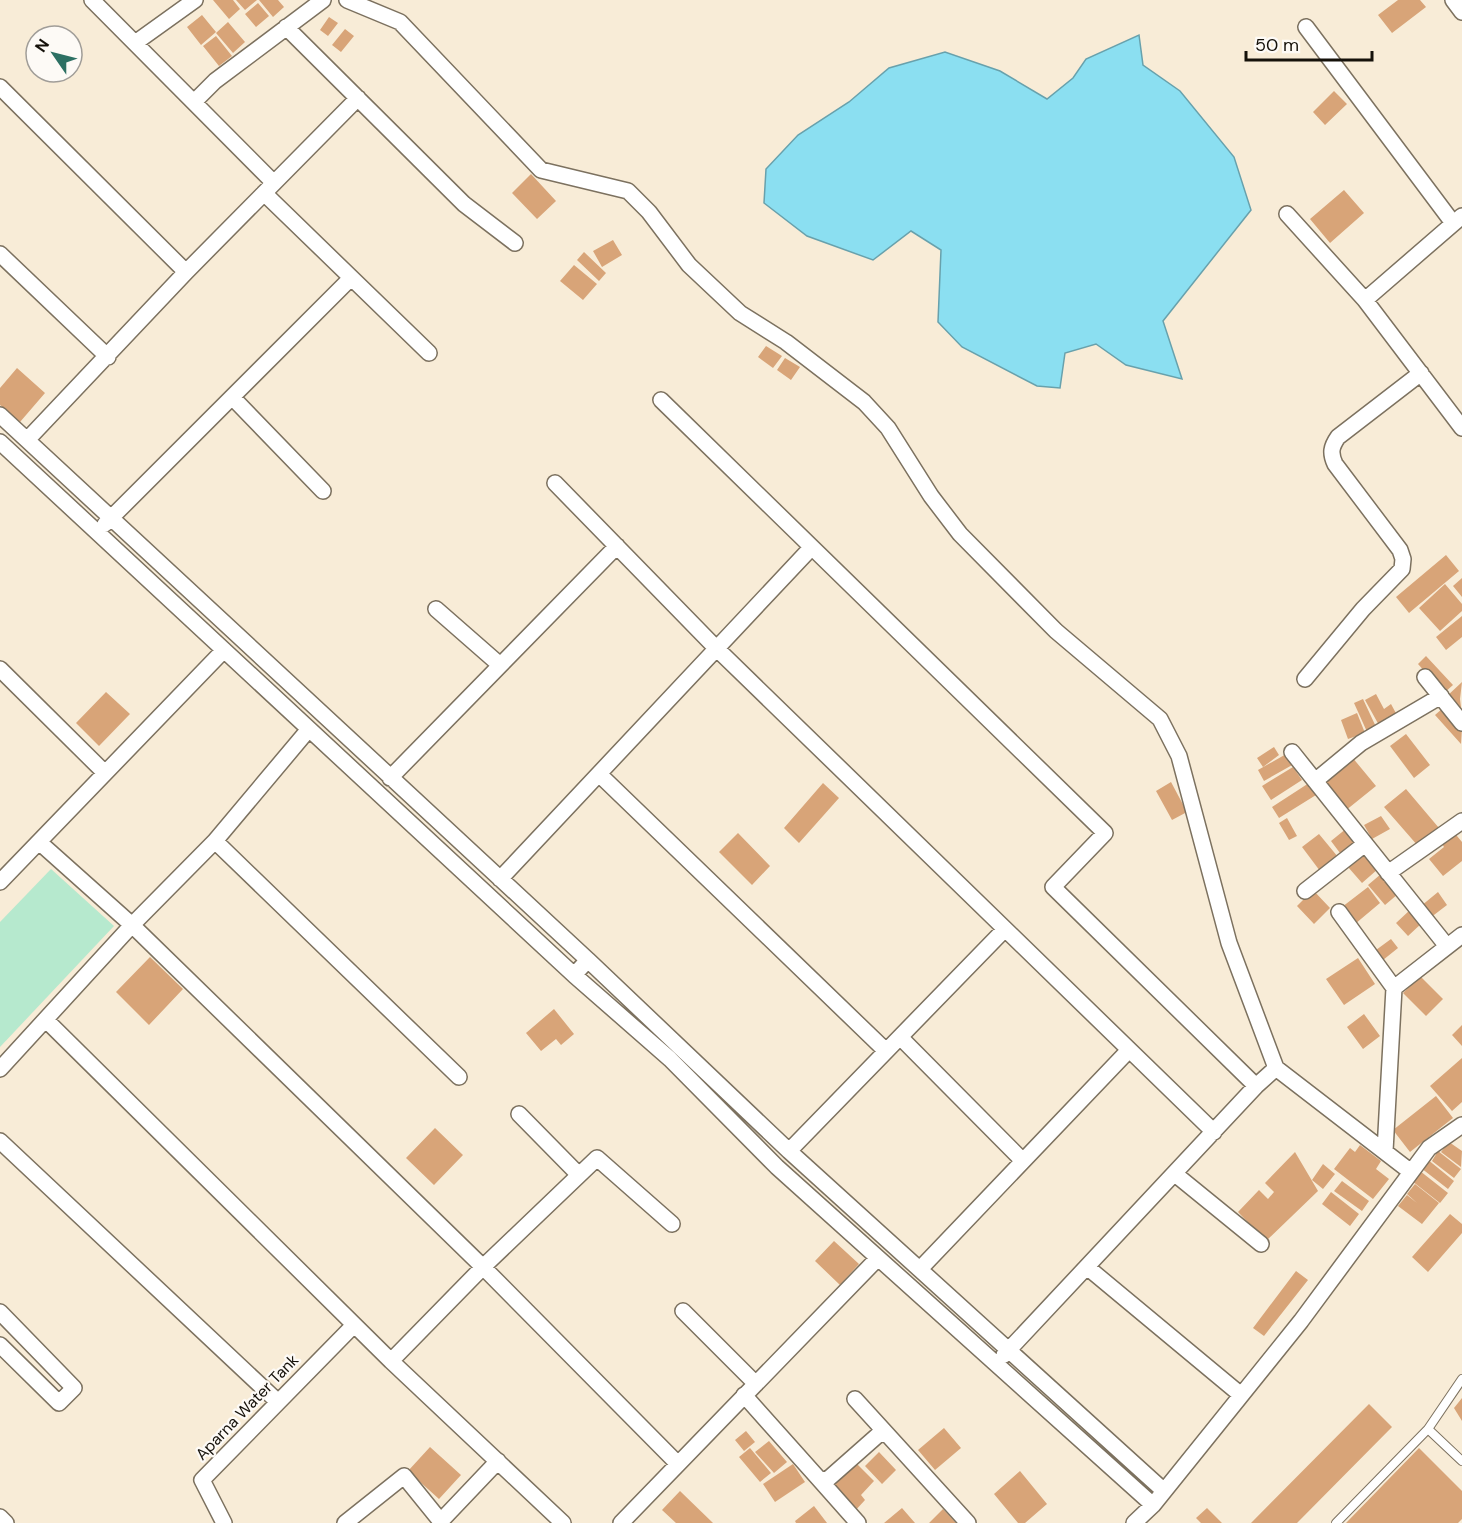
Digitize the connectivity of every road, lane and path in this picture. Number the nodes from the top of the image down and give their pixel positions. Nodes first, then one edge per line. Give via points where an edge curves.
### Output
1 (92, 0) edge
2 (195, 0) edge
3 (322, 0) edge
4 (347, 0) edge
5 (1454, 0) edge
6 (1462, 12) edge
7 (286, 27) junction
8 (1305, 27) dead end
9 (135, 43) junction
10 (0, 87) edge
11 (358, 98) junction
12 (194, 102) junction
13 (269, 188) junction
14 (1287, 214) dead end
15 (1458, 219) edge
16 (515, 243) dead end
17 (0, 254) edge
18 (186, 272) junction
19 (351, 278) junction
20 (1365, 300) junction
21 (429, 353) dead end
22 (108, 357) junction
23 (1421, 373) junction
24 (233, 398) junction
25 (661, 400) dead end
26 (0, 415) edge
27 (1462, 428) edge
28 (27, 440) junction
29 (0, 442) edge
30 (555, 483) dead end
31 (323, 491) dead end
32 (111, 518) junction
33 (97, 533) junction
34 (617, 546) junction
35 (811, 548) junction
36 (436, 609) dead end
37 (715, 647) junction
38 (224, 650) junction
39 (500, 665) junction
40 (0, 669) edge
41 (1425, 677) dead end
42 (1305, 679) dead end
43 (1441, 696) junction
44 (1462, 723) edge
45 (309, 729) junction
46 (1292, 752) dead end
47 (105, 773) junction
48 (600, 775) junction
49 (390, 778) junction
50 (1315, 781) junction
51 (1462, 821) edge
52 (215, 841) junction
53 (39, 842) junction
54 (1365, 844) junction
55 (1388, 873) junction
56 (500, 879) junction
57 (0, 882) edge
58 (1305, 891) dead end
59 (1339, 912) dead end
60 (132, 925) junction
61 (1005, 929) junction
62 (1462, 935) edge
63 (1446, 945) junction
64 (588, 960) junction
65 (574, 975) junction
66 (1394, 988) junction
67 (46, 1020) junction
68 (900, 1037) junction
69 (1129, 1050) junction
70 (886, 1051) junction
71 (676, 1054) junction
72 (1276, 1068) junction
73 (0, 1069) edge
74 (459, 1077) dead end
75 (1256, 1086) junction
76 (519, 1114) dead end
77 (1462, 1125) edge
78 (1214, 1132) junction
79 (0, 1141) edge
80 (789, 1151) junction
81 (1385, 1151) junction
82 (1023, 1161) junction
83 (1411, 1172) junction
84 (1175, 1174) junction
85 (579, 1175) junction
86 (672, 1224) dead end
87 (1261, 1244) dead end
88 (878, 1258) junction
89 (483, 1267) junction
90 (1087, 1267) junction
91 (920, 1269) junction
92 (683, 1311) dead end
93 (0, 1312) edge
94 (354, 1325) junction
95 (0, 1345) edge
96 (1010, 1349) junction
97 (391, 1361) junction
98 (996, 1364) junction
99 (1462, 1379) edge
100 (756, 1384) junction
101 (744, 1395) junction
102 (1241, 1395) junction
103 (855, 1398) dead end
104 (277, 1401) junction
105 (1428, 1429) junction
106 (886, 1433) junction
107 (498, 1461) junction
108 (1462, 1461) edge
109 (678, 1464) junction
110 (819, 1479) junction
111 (1163, 1490) junction
112 (1153, 1505) junction
113 (0, 1516) edge
114 (442, 1522) edge
115 (6, 1523) edge
116 (224, 1523) edge
117 (345, 1523) edge
118 (563, 1523) edge
119 (621, 1523) edge
120 (858, 1523) edge
121 (968, 1523) edge
122 (1134, 1523) edge
123 (1336, 1523) edge

1 - 9 street
2 - 9 street
3 - 7 street
4 - 72 street via 400,21 541,170 628,191 689,265 740,313 786,342 864,402 888,428 960,534 1056,631 1160,719 1179,756 1229,943
5 - 6 street
7 - 11 street
7 - 12 street via 215,81
8 - 15 street
9 - 12 street
10 - 18 street
11 - 13 street
11 - 16 street via 464,204
12 - 13 street
13 - 18 street
13 - 19 street
14 - 20 street
15 - 20 street
17 - 22 street
18 - 22 street
19 - 21 street
19 - 24 street
20 - 23 street
22 - 28 street
23 - 27 street
23 - 42 street via 1332,445 1335,464 1400,550 1402,569
24 - 31 street
24 - 32 street
25 - 35 street
26 - 28 street
28 - 32 street
29 - 33 street
30 - 34 street
32 - 33 street
32 - 49 street
33 - 38 street
34 - 37 street
34 - 39 street
35 - 37 street
35 - 75 street via 1105,833 1053,887
36 - 39 street
37 - 48 street
37 - 61 street
38 - 45 street
38 - 47 street
39 - 49 street
40 - 47 street
41 - 43 street
43 - 44 street
43 - 50 street via 1361,743
45 - 52 street
45 - 65 street
46 - 50 street
47 - 53 street
48 - 56 street
48 - 70 street
49 - 56 street
50 - 54 street
51 - 55 street
52 - 60 street
52 - 74 street
53 - 57 street
53 - 60 street
54 - 55 street
54 - 58 street
55 - 63 street
56 - 64 street
59 - 66 street
60 - 67 street
60 - 89 street
61 - 68 street
61 - 69 street
62 - 63 street
63 - 66 street
64 - 65 street
64 - 71 street
65 - 71 street
66 - 81 street
67 - 73 street
67 - 94 street
68 - 70 street
68 - 82 street
69 - 78 street
69 - 82 street
70 - 80 street
71 - 80 street
71 - 88 street via 777,1167
72 - 75 street
72 - 81 street
75 - 78 street
76 - 85 street
77 - 83 street via 1429,1148
78 - 84 street
79 - 104 street
80 - 91 street
81 - 83 street
82 - 91 street
83 - 102 street
84 - 87 street
84 - 90 street
85 - 86 street via 597,1158
85 - 89 street
88 - 98 street
88 - 100 street
89 - 97 street
89 - 109 street
90 - 96 street
90 - 102 street
91 - 96 street
92 - 100 street
93 - 95 street via 74,1388 59,1403
94 - 97 street
94 - 104 street, Aparna Water Tank
96 - 98 street
96 - 111 street
97 - 107 street
98 - 112 street
99 - 105 lane
100 - 101 street
101 - 109 street
101 - 110 street
102 - 111 street
103 - 106 street
104 - 116 street, Aparna Water Tank via 201,1480
105 - 108 lane
105 - 123 lane
106 - 110 street via 878,1435 827,1480
106 - 121 street
107 - 114 street
107 - 118 street
109 - 119 street
110 - 120 street
111 - 112 street
112 - 122 street
113 - 115 street
114 - 117 street via 404,1476

